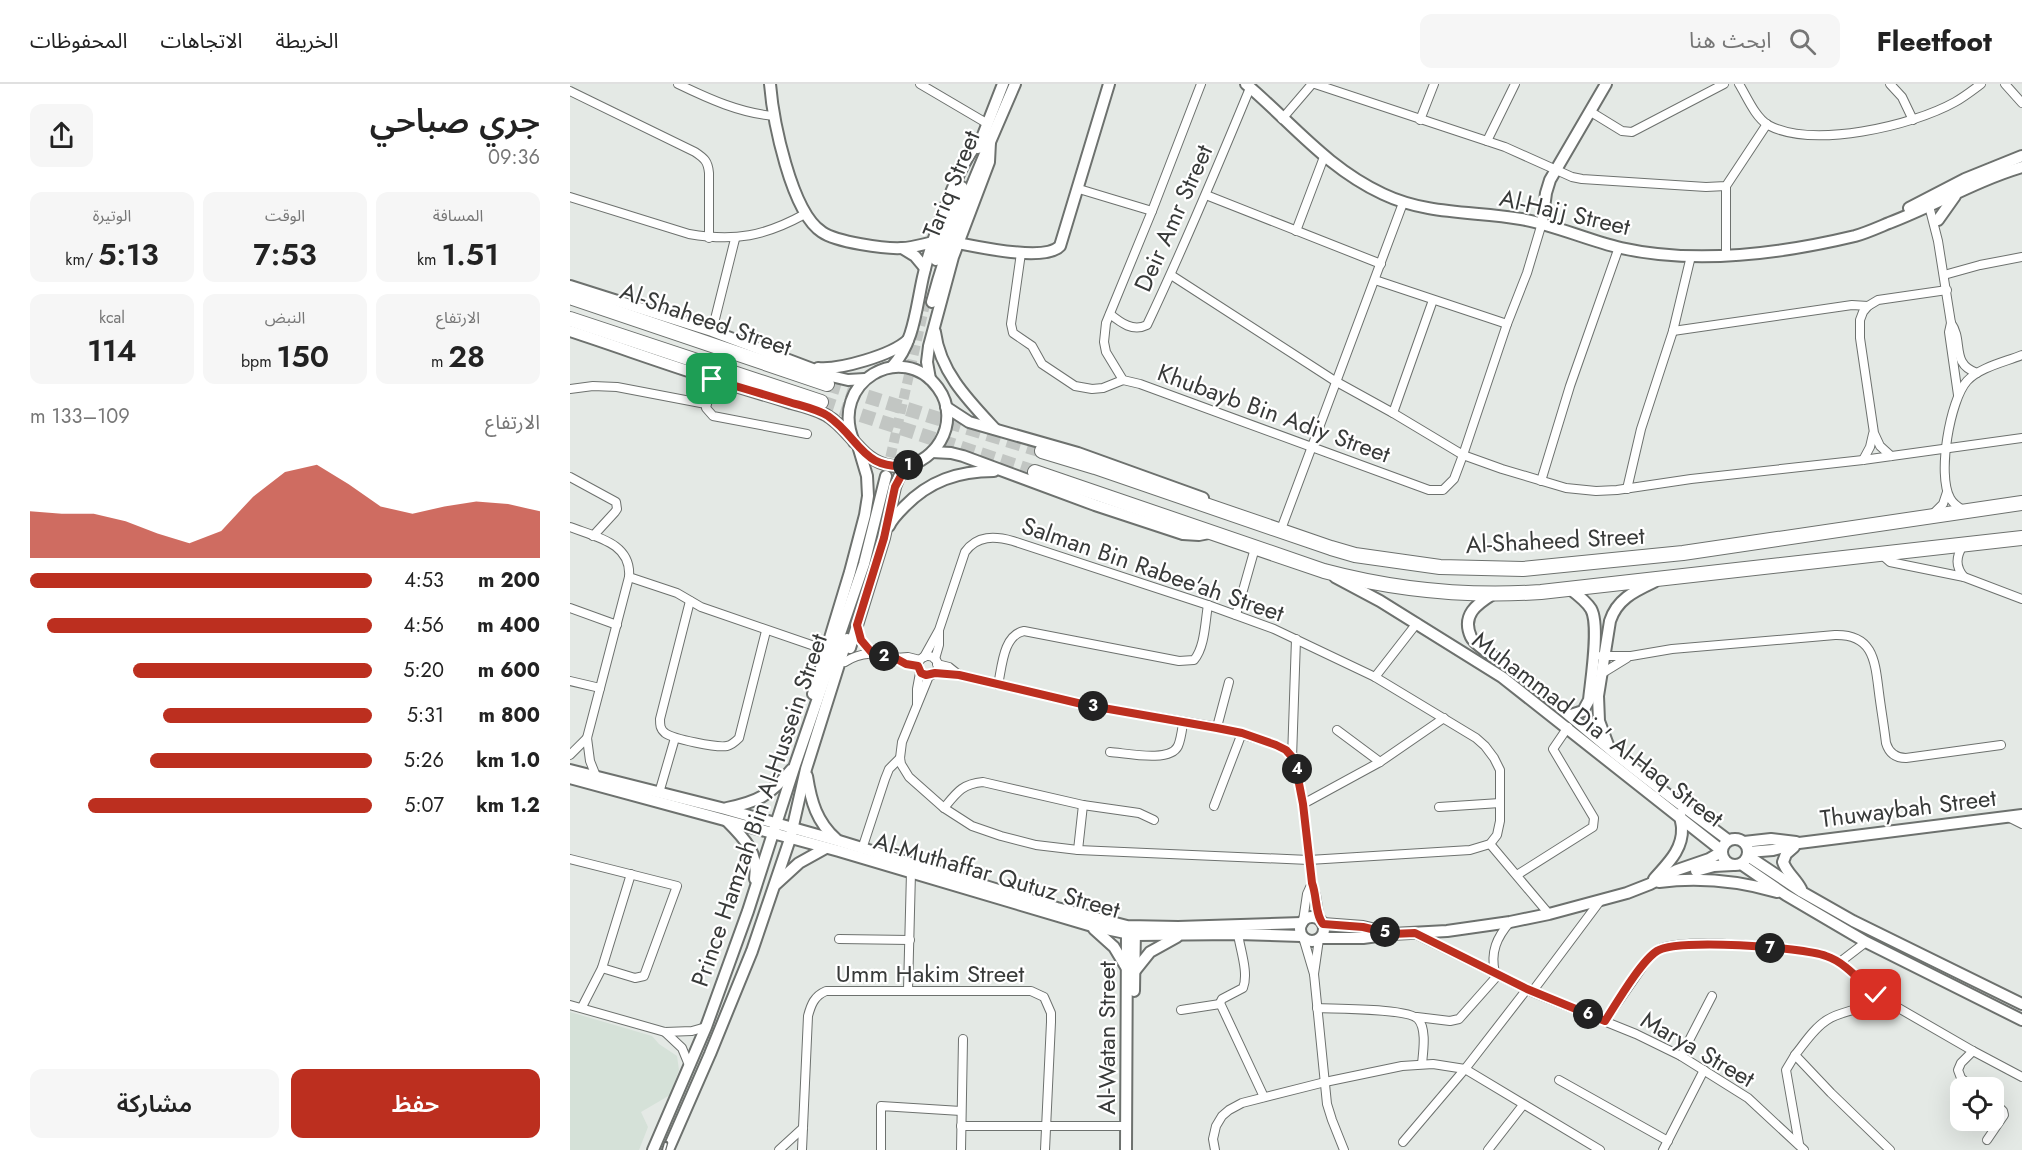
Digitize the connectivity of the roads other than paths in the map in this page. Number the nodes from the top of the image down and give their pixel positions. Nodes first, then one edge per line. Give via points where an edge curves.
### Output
1 (678, 84) edge
2 (770, 84) edge
3 (920, 84) edge
4 (1003, 84) edge
5 (1015, 84) edge
6 (1108, 84) edge
7 (1201, 84) edge
8 (1314, 84) edge
9 (1434, 84) edge
10 (1515, 84) edge
11 (1606, 84) edge
12 (1724, 84) edge
13 (1739, 84) edge
14 (1890, 84) edge
15 (1982, 84) edge
16 (2005, 84) edge
17 (1248, 86) edge
18 (570, 91) edge
19 (2022, 103) edge
20 (1591, 112) junction
21 (774, 116) junction
22 (1282, 119) junction
23 (1420, 120) junction
24 (1913, 120) junction
25 (988, 124) junction
26 (1767, 124) junction
27 (1487, 141) junction
28 (985, 142) junction
29 (2022, 156) edge
30 (1324, 157) junction
31 (2022, 167) edge
32 (1556, 169) junction
33 (1726, 186) junction
34 (1078, 189) junction
35 (1959, 192) junction
36 (1206, 195) junction
37 (570, 197) edge
38 (1931, 202) junction
39 (1403, 203) junction
40 (1152, 212) junction
41 (1917, 212) junction
42 (805, 214) junction
43 (1935, 220) junction
44 (1542, 223) junction
45 (1296, 231) junction
46 (709, 238) junction
47 (1843, 238) junction
48 (735, 239) junction
49 (933, 242) junction
50 (958, 243) junction
51 (1619, 247) junction
52 (902, 248) junction
53 (1021, 254) junction
54 (1726, 255) junction
55 (1691, 256) junction
56 (2022, 257) edge
57 (1381, 264) junction
58 (925, 268) junction
59 (1944, 274) junction
60 (1171, 275) junction
61 (1376, 280) junction
62 (570, 286) edge
63 (1947, 290) junction
64 (570, 297) edge
65 (1433, 300) junction
66 (929, 301) tunnel mouth
67 (1868, 306) junction
68 (1110, 314) junction
69 (570, 319) edge
70 (1951, 323) junction
71 (1507, 324) junction
72 (934, 328) junction
73 (570, 331) edge
74 (1673, 331) junction
75 (712, 332) junction
76 (911, 334) junction
77 (931, 339) junction
78 (2022, 355) edge
79 (808, 367) junction
80 (892, 368) junction
81 (1977, 373) junction
82 (712, 379) junction
83 (865, 380) junction
84 (930, 380) junction
85 (1123, 380) junction
86 (1335, 381) junction
87 (827, 384) tunnel mouth
88 (570, 389) edge
89 (1958, 395) junction
90 (821, 402) tunnel mouth
91 (706, 404) junction
92 (946, 407) junction
93 (1393, 412) junction
94 (995, 429) junction
95 (1874, 433) junction
96 (807, 434) dead end
97 (2022, 438) edge
98 (857, 445) junction
99 (1310, 447) junction
100 (1946, 448) junction
101 (1042, 451) tunnel mouth
102 (932, 452) junction
103 (1463, 455) junction
104 (1891, 456) junction
105 (1863, 460) junction
106 (912, 465) junction
107 (1001, 471) junction
108 (1035, 472) tunnel mouth
109 (570, 477) edge
110 (888, 477) tunnel mouth
111 (1541, 481) junction
112 (1627, 489) junction
113 (1947, 492) junction
114 (2022, 503) edge
115 (1963, 510) junction
116 (1219, 511) junction
117 (2022, 511) edge
118 (1930, 516) junction
119 (1907, 521) junction
120 (570, 527) edge
121 (2022, 530) edge
122 (1210, 532) junction
123 (1280, 532) junction
124 (593, 536) junction
125 (884, 538) junction
126 (2022, 538) edge
127 (1963, 545) junction
128 (1255, 548) junction
129 (1881, 554) junction
130 (1324, 571) junction
131 (629, 577) junction
132 (1964, 577) junction
133 (1662, 579) junction
134 (1570, 589) junction
135 (1493, 594) junction
136 (2013, 597) junction
137 (2022, 599) edge
138 (690, 601) junction
139 (2022, 604) edge
140 (1208, 605) junction
141 (570, 608) edge
142 (1236, 615) junction
143 (1417, 623) junction
144 (617, 625) junction
145 (857, 625) junction
146 (766, 631) junction
147 (1296, 639) junction
148 (826, 650) junction
149 (872, 653) junction
150 (1598, 656) junction
151 (1631, 656) junction
152 (845, 662) junction
153 (927, 666) junction
154 (1510, 667) junction
155 (1601, 674) junction
156 (1375, 677) junction
157 (1502, 677) junction
158 (570, 681) edge
159 (1229, 682) dead end
160 (998, 685) junction
161 (600, 688) junction
162 (1571, 715) junction
163 (816, 718) junction
164 (1444, 718) junction
165 (1183, 723) junction
166 (1217, 728) junction
167 (1568, 728) junction
168 (1337, 730) dead end
169 (1242, 733) junction
170 (587, 738) junction
171 (675, 738) junction
172 (2001, 745) dead end
173 (1611, 750) junction
174 (1110, 752) dead end
175 (570, 755) edge
176 (900, 758) junction
177 (1293, 758) junction
178 (1380, 762) junction
179 (800, 767) junction
180 (570, 770) edge
181 (596, 776) junction
182 (570, 778) edge
183 (659, 793) junction
184 (1303, 804) junction
185 (1500, 804) junction
186 (1083, 805) junction
187 (1214, 806) dead end
188 (1439, 807) dead end
189 (944, 808) junction
190 (725, 809) junction
191 (1682, 812) junction
192 (2022, 815) edge
193 (2006, 817) junction
194 (727, 820) junction
195 (1154, 820) dead end
196 (2022, 824) edge
197 (775, 829) junction
198 (791, 834) junction
199 (839, 841) junction
200 (1799, 843) junction
201 (1490, 844) junction
202 (1724, 847) junction
203 (826, 848) junction
204 (861, 849) junction
205 (1078, 850) junction
206 (1743, 856) junction
207 (570, 859) edge
208 (1309, 860) junction
209 (911, 872) junction
210 (631, 874) junction
211 (1517, 875) junction
212 (1666, 876) junction
213 (1312, 883) junction
214 (1650, 884) junction
215 (774, 886) junction
216 (1802, 892) junction
217 (753, 894) junction
218 (1786, 895) junction
219 (1600, 901) junction
220 (1549, 914) junction
221 (1302, 922) junction
222 (1322, 922) junction
223 (1510, 922) junction
224 (1092, 926) junction
225 (1131, 930) junction
226 (1415, 933) junction
227 (1238, 934) junction
228 (1392, 934) junction
229 (1180, 936) junction
230 (1302, 936) junction
231 (839, 939) dead end
232 (1320, 939) junction
233 (910, 940) junction
234 (1866, 942) junction
235 (1840, 962) junction
236 (602, 968) junction
237 (1130, 970) junction
238 (1314, 974) junction
239 (1496, 974) junction
240 (908, 990) junction
241 (1529, 990) junction
242 (1876, 995) junction
243 (1712, 996) dead end
244 (1220, 1004) junction
245 (2022, 1004) edge
246 (570, 1005) edge
247 (582, 1008) junction
248 (1317, 1008) junction
249 (1181, 1010) dead end
250 (1417, 1017) junction
251 (2022, 1020) edge
252 (1605, 1021) junction
253 (706, 1028) junction
254 (665, 1032) junction
255 (963, 1039) dead end
256 (1972, 1051) junction
257 (1796, 1055) junction
258 (1681, 1056) junction
259 (1422, 1064) junction
260 (689, 1065) junction
261 (1465, 1069) junction
262 (1704, 1070) junction
263 (1961, 1077) edge
264 (2022, 1077) edge
265 (1559, 1080) dead end
266 (1325, 1082) junction
267 (1264, 1097) junction
268 (1523, 1105) junction
269 (961, 1112) junction
270 (961, 1126) junction
271 (1127, 1126) junction
272 (1047, 1127) junction
273 (802, 1128) junction
274 (1993, 1131) edge
275 (1987, 1140) dead end
276 (1668, 1141) junction
277 (1403, 1142) dead end
278 (1802, 1147) edge
279 (653, 1150) edge
280 (668, 1150) edge
281 (779, 1150) edge
282 (802, 1150) edge
283 (881, 1150) edge
284 (961, 1150) edge
285 (1045, 1150) edge
286 (1126, 1150) edge
287 (1133, 1150) edge
288 (1215, 1150) edge
289 (1344, 1150) edge
290 (1488, 1150) edge
291 (1600, 1150) edge
292 (1663, 1150) edge
293 (1890, 1150) edge

1 - 21 street via 735,108
2 - 21 street
3 - 25 street
4 - 25 street, Tariq Street
5 - 28 street, Tariq Street
6 - 34 street
7 - 40 street, Khubayb Bin Adiy Street
8 - 22 street
8 - 23 street
9 - 23 street
10 - 27 street
11 - 20 street
12 - 20 street via 1632,132 1622,131
13 - 26 street
14 - 24 street via 1902,97
15 - 24 street via 1955,102
16 - 19 street
17 - 22 street, Al-Hajj Street
17 - 36 street, Deir Amr Street
18 - 46 street via 704,158 709,172
20 - 32 street
21 - 42 street via 786,165
22 - 30 street, Al-Hajj Street
23 - 27 street
24 - 26 street via 1830,136 1784,131
25 - 28 street, Tariq Street
26 - 33 street
27 - 32 street
28 - 49 street via 974,148 965,162
28 - 50 street via 989,162
28 - 66 street, Tariq Street
29 - 38 street, Al-Hajj Street via 1973,175
30 - 39 street, Al-Hajj Street via 1364,184
30 - 45 street
31 - 35 street, Al-Hajj Street
32 - 33 street via 1582,179
32 - 44 street via 1546,193
33 - 54 street
34 - 40 street
34 - 53 street via 1060,246 1050,253
35 - 38 street, Al-Hajj Street
35 - 43 street
36 - 45 street
36 - 60 street, Deir Amr Street
37 - 46 street
38 - 41 street, Al-Hajj Street
38 - 43 street
38 - 47 street, Al-Hajj Street
39 - 44 street, Al-Hajj Street
39 - 57 street
40 - 68 street, Khubayb Bin Adiy Street
41 - 43 street
41 - 47 street, Al-Hajj Street
42 - 48 street via 768,232
42 - 52 street via 830,237
43 - 59 street
44 - 51 street, Al-Hajj Street
44 - 71 street, Khubayb Bin Adiy Street
45 - 57 street
46 - 48 street
47 - 54 street, Al-Hajj Street
48 - 75 street
49 - 52 street
49 - 58 street
50 - 53 street
50 - 72 street
51 - 55 street, Al-Hajj Street
51 - 111 street
52 - 58 street
53 - 85 street via 1013,333 1032,346 1042,364 1075,386 1103,388
54 - 55 street, Al-Hajj Street
55 - 74 street
56 - 59 street
57 - 61 street
58 - 76 street
59 - 63 street
60 - 68 street, Deir Amr Street via 1147,325 1132,328
60 - 86 street
61 - 65 street
61 - 86 street
62 - 75 street
63 - 67 street via 1878,300
63 - 70 street
64 - 87 highway, Al-Shaheed Street
65 - 71 street
65 - 93 street
67 - 74 street via 1852,305
67 - 95 street via 1859,328
68 - 85 street, Khubayb Bin Adiy Street via 1104,342 1110,362
69 - 90 highway, Al-Shaheed Street
70 - 81 street via 1961,360
70 - 89 street
71 - 103 street, Khubayb Bin Adiy Street
72 - 77 street
72 - 94 street via 948,371
73 - 82 street
74 - 112 street via 1641,429
75 - 79 street
76 - 77 street via 918,341
76 - 79 street via 895,350 829,369
76 - 80 street
77 - 84 street via 927,359
78 - 81 street
79 - 83 street via 840,379
80 - 83 street
80 - 84 street via 913,369
81 - 89 street
82 - 91 street
82 - 98 street via 815,410 836,422
83 - 98 street via 849,404 848,423
84 - 92 street
85 - 99 street, Khubayb Bin Adiy Street
86 - 93 street
86 - 99 street
88 - 91 street via 617,387
89 - 100 street
91 - 96 street via 707,411 718,418
92 - 94 street via 969,422
92 - 102 street via 945,431
93 - 103 street
94 - 116 street via 1200,496
95 - 104 street
95 - 105 street
97 - 100 street
98 - 106 street via 883,464
98 - 148 street via 867,476 867,506
99 - 103 street, Khubayb Bin Adiy Street via 1436,491 1449,486
99 - 123 street
100 - 104 street
100 - 113 street
101 - 116 highway, Al-Shaheed Street
102 - 106 street
102 - 107 street via 956,454
103 - 111 street
104 - 105 street
105 - 112 street
106 - 125 street via 897,482
107 - 122 street via 1183,534
107 - 125 street via 952,476 923,489 891,522
108 - 122 highway, Al-Shaheed Street
109 - 124 street via 616,502 615,512
110 - 163 street, Prince Hamzah Bin Al-Hussein Street via 870,566
111 - 112 street via 1586,490
113 - 115 street
113 - 118 street via 1943,504
114 - 115 highway, Al-Shaheed Street
115 - 118 highway, Al-Shaheed Street
116 - 123 highway, Al-Shaheed Street
117 - 119 highway, Al-Shaheed Street
118 - 119 highway, Al-Shaheed Street
119 - 123 highway, Al-Shaheed Street via 1683,554 1523,569 1397,562
120 - 124 street
121 - 129 highway, Al-Shaheed Street via 1891,547
122 - 128 highway, Al-Shaheed Street
124 - 131 street via 624,553
125 - 145 street
126 - 127 highway, Al-Shaheed Street
127 - 129 highway, Al-Shaheed Street
127 - 132 street via 1957,563
128 - 130 highway, Al-Shaheed Street
128 - 142 street
129 - 132 street via 1893,563
129 - 133 highway, Al-Shaheed Street
130 - 135 highway, Al-Shaheed Street via 1434,591
130 - 143 street, Muhammad Dia' Al-Haq Street
131 - 138 street
131 - 144 street
132 - 136 street
133 - 134 highway, Al-Shaheed Street
133 - 150 street via 1631,593 1617,606
134 - 135 highway, Al-Shaheed Street
134 - 150 street via 1586,602 1594,616
135 - 154 street, Muhammad Dia' Al-Haq Street via 1475,605 1468,626 1473,641
136 - 137 street
136 - 139 street
138 - 146 street
138 - 171 street via 660,720 664,732
140 - 142 street, Salman Bin Rabee'ah Street
140 - 153 street, Salman Bin Rabee'ah Street via 1012,541 988,537 970,545 965,552
140 - 160 street via 1201,648 1194,660 1179,661 1024,631 1010,640
141 - 144 street
142 - 147 street, Salman Bin Rabee'ah Street
143 - 156 street
143 - 157 street, Muhammad Dia' Al-Haq Street
144 - 161 street
145 - 149 street via 861,640
145 - 152 street
146 - 148 street
146 - 171 street via 739,738 724,747
147 - 156 street
147 - 177 street, Salman Bin Rabee'ah Street
148 - 163 street via 810,701
149 - 152 street
149 - 153 street via 908,657
150 - 151 street
150 - 155 street
150 - 162 street via 1587,706
151 - 155 street
151 - 172 street via 1672,649 1835,635 1852,637 1867,646 1875,662 1886,743 1894,755 1906,758
152 - 163 street via 829,709
153 - 160 street
153 - 176 street, Salman Bin Rabee'ah Street via 917,689 917,705
154 - 157 street
154 - 162 street, Muhammad Dia' Al-Haq Street
155 - 173 street via 1599,721
156 - 164 street
157 - 167 street, Muhammad Dia' Al-Haq Street
158 - 161 street
159 - 166 street
160 - 165 street
161 - 170 street
162 - 173 street, Muhammad Dia' Al-Haq Street
163 - 179 street, Prince Hamzah Bin Al-Hussein Street
164 - 178 street
164 - 185 street via 1485,746 1494,758 1500,770
165 - 166 street
165 - 174 street via 1179,745 1169,754
166 - 169 street
167 - 191 street, Muhammad Dia' Al-Haq Street
167 - 211 street via 1553,748 1594,818 1593,827
168 - 178 street
169 - 177 street via 1276,745
169 - 187 street
170 - 175 street
170 - 181 street
171 - 183 street
173 - 191 street, Muhammad Dia' Al-Haq Street
176 - 189 street via 909,777
176 - 204 street, Salman Bin Rabee'ah Street via 889,769
177 - 184 street, Salman Bin Rabee'ah Street
178 - 184 street
179 - 190 street via 769,794
179 - 197 street, Prince Hamzah Bin Al-Hussein Street
179 - 198 street, Prince Hamzah Bin Al-Hussein Street
179 - 199 street via 815,811 826,830
180 - 181 street
181 - 183 street
182 - 194 street
183 - 190 street
184 - 208 street, Salman Bin Rabee'ah Street
185 - 188 street
185 - 201 street via 1497,835
186 - 189 street via 983,782 959,789
186 - 195 street via 1139,813
186 - 205 street
189 - 205 street via 972,826 1001,836
190 - 197 street
191 - 202 street, Muhammad Dia' Al-Haq Street
191 - 214 street via 1678,848
192 - 193 street, Thuwaybah Street
193 - 196 street
193 - 200 street, Thuwaybah Street
194 - 197 street
194 - 217 street via 754,856
197 - 198 street
197 - 217 street, Prince Hamzah Bin Al-Hussein Street
198 - 199 street, Al-Muthaffar Qutuz Street
198 - 203 street, Al-Muthaffar Qutuz Street
198 - 215 street, Prince Hamzah Bin Al-Hussein Street
199 - 204 street, Al-Muthaffar Qutuz Street
200 - 206 street, Thuwaybah Street via 1771,839
200 - 216 street via 1783,862
201 - 208 street via 1460,851
201 - 211 street
202 - 206 street, Muhammad Dia' Al-Haq Street via 1726,862
202 - 206 street via 1734,838
202 - 212 street via 1709,860
203 - 209 street, Al-Muthaffar Qutuz Street
203 - 215 street via 799,862
204 - 225 street, Al-Muthaffar Qutuz Street
205 - 208 street
206 - 212 street
206 - 216 street
206 - 218 street
207 - 210 street
208 - 213 street, Salman Bin Rabee'ah Street
209 - 224 street, Al-Muthaffar Qutuz Street
209 - 233 street
210 - 236 street
210 - 236 street via 677,886 644,976 635,978
211 - 220 street
212 - 214 street
213 - 221 street
213 - 222 street, Salman Bin Rabee'ah Street
214 - 218 street via 1720,881
214 - 219 street
215 - 280 street, Prince Hamzah Bin Al-Hussein Street via 741,979
216 - 245 street
217 - 253 street, Prince Hamzah Bin Al-Hussein Street
218 - 234 street
219 - 220 street
219 - 241 street
220 - 223 street
221 - 222 street via 1312,917
221 - 225 street, Al-Muthaffar Qutuz Street
221 - 230 street
222 - 228 street
222 - 232 street
223 - 226 street
223 - 239 street via 1495,944 1492,958
224 - 225 street, Al-Muthaffar Qutuz Street
224 - 237 street
225 - 229 street, Al-Muthaffar Qutuz Street
225 - 237 street, Al-Watan Street
226 - 228 street
226 - 239 street, Marya Street
227 - 229 street, Al-Muthaffar Qutuz Street
227 - 230 street, Al-Muthaffar Qutuz Street
227 - 244 street via 1244,985
228 - 232 street
229 - 237 street via 1150,952
230 - 232 street via 1309,941
230 - 238 street
231 - 233 street
232 - 238 street
233 - 240 street
234 - 235 street
234 - 251 street
235 - 242 street
235 - 252 street via 1817,954 1774,948 1688,944 1665,947 1648,959
236 - 247 street
237 - 271 street, Al-Watan Street
237 - 287 street, Al-Watan Street
238 - 248 street
239 - 241 street, Marya Street
239 - 250 street via 1459,1019
240 - 272 street, Umm Hakim Street via 1031,991 1044,997 1052,1022
240 - 273 street, Umm Hakim Street via 818,994 808,1016
241 - 252 street, Marya Street
241 - 261 street
242 - 256 street
242 - 257 street via 1860,1008 1825,1021
243 - 258 street
244 - 249 street
244 - 267 street
246 - 247 street
247 - 254 street
248 - 250 street via 1402,1012
248 - 266 street
250 - 259 street via 1423,1033
252 - 258 street, Marya Street
253 - 254 street
253 - 260 street, Prince Hamzah Bin Al-Hussein Street
254 - 260 street via 681,1048
255 - 269 street
256 - 263 street via 1961,1063
256 - 264 street
257 - 278 street via 1786,1070
257 - 293 street
258 - 262 street, Marya Street
259 - 261 street
259 - 266 street
260 - 279 street, Prince Hamzah Bin Al-Hussein Street
261 - 268 street
261 - 277 street
262 - 276 street
262 - 278 street, Marya Street via 1748,1098
265 - 276 street
266 - 267 street
266 - 289 street via 1332,1120
267 - 288 street via 1242,1103 1222,1116 1213,1139
268 - 290 street
268 - 291 street
269 - 270 street
269 - 283 street via 881,1106
270 - 272 street
270 - 284 street
271 - 272 street
271 - 286 street, Al-Watan Street
272 - 285 street, Umm Hakim Street
273 - 281 street
273 - 282 street, Umm Hakim Street
274 - 275 street
276 - 292 street

